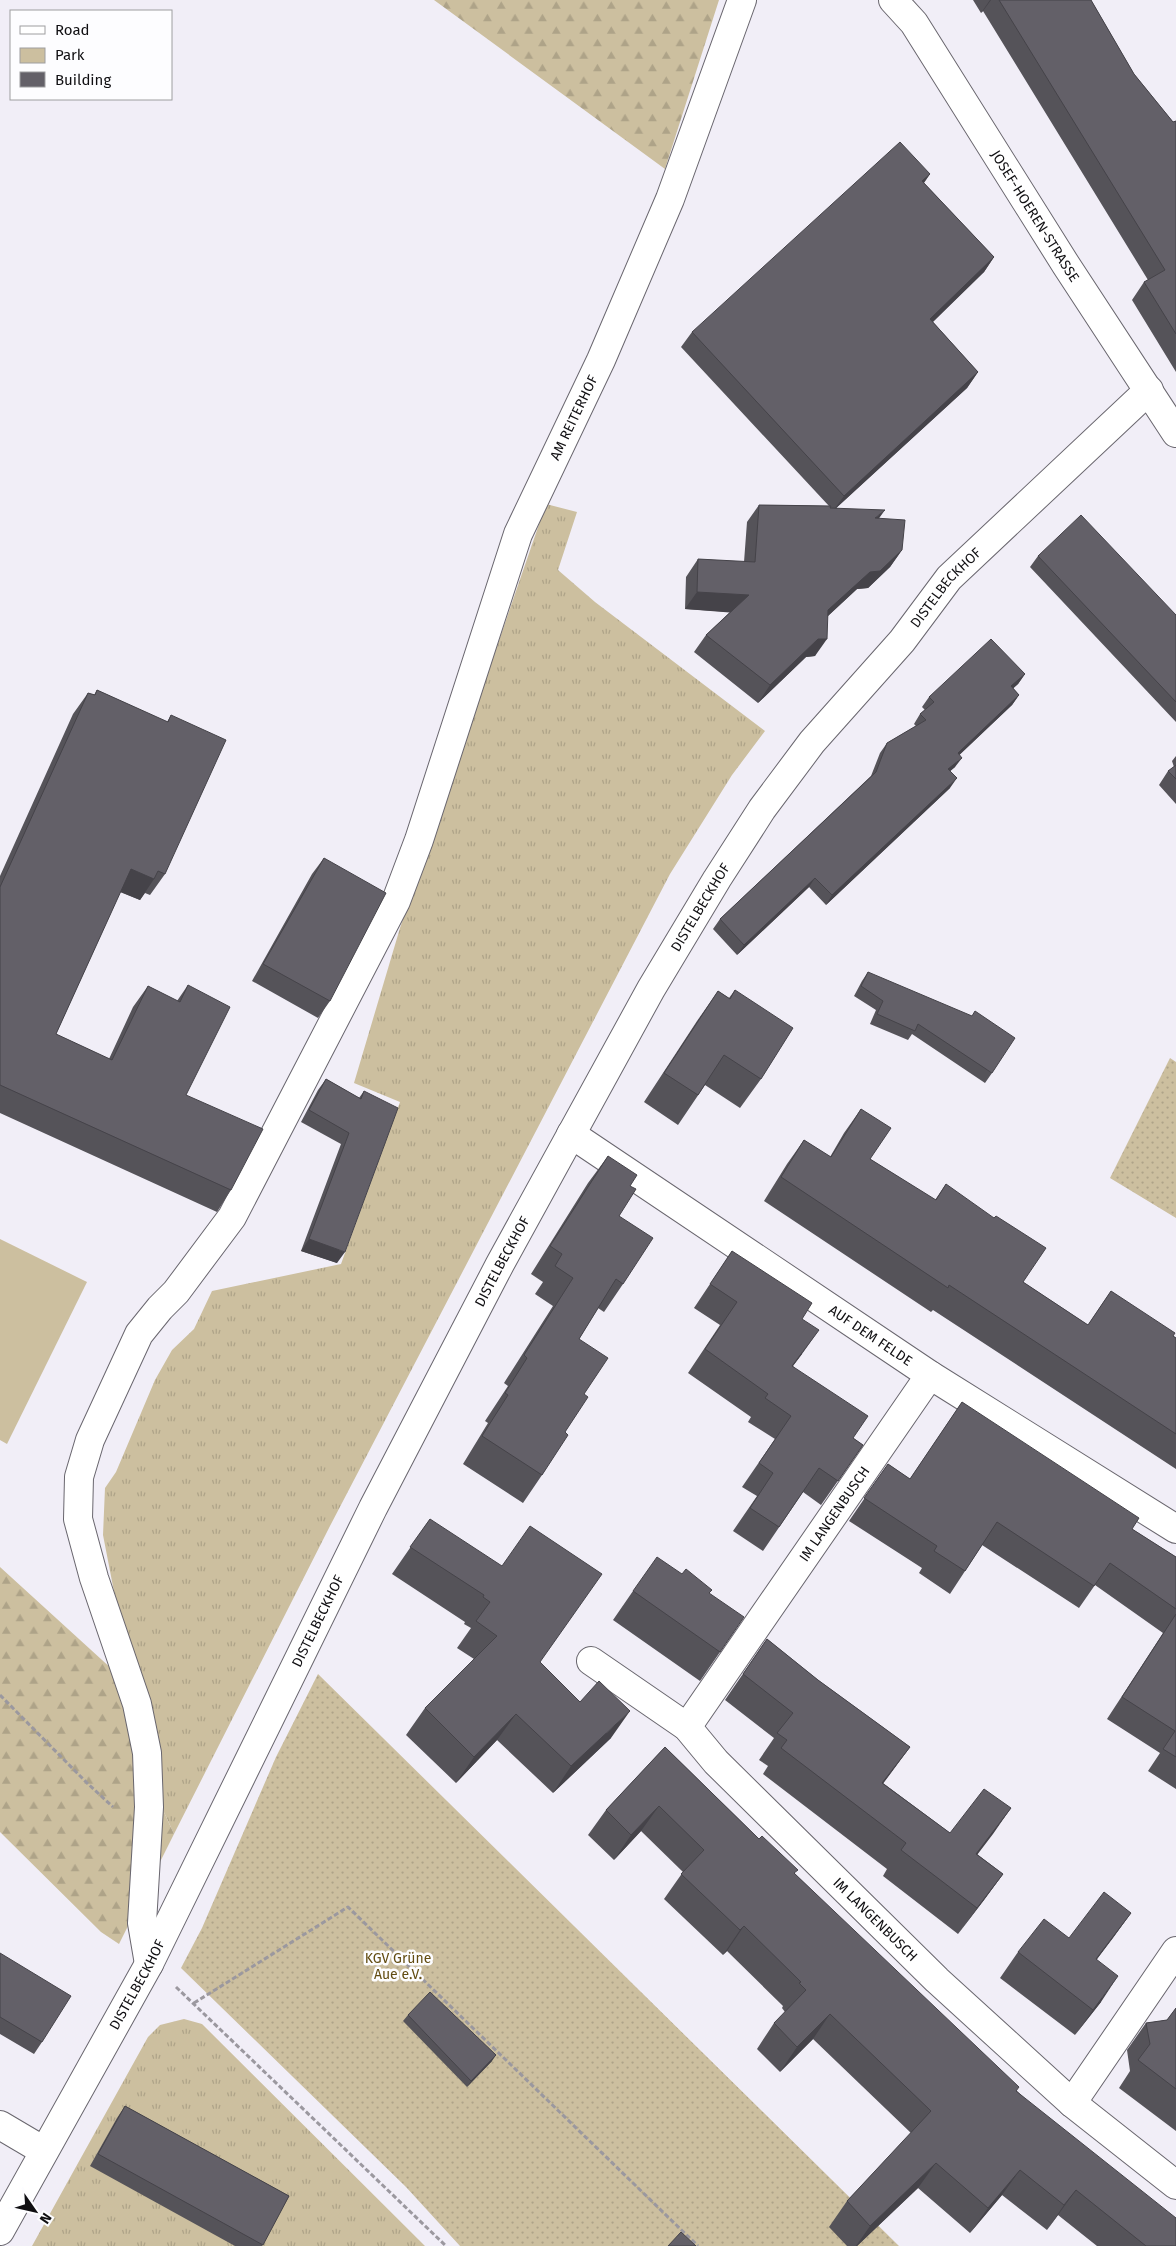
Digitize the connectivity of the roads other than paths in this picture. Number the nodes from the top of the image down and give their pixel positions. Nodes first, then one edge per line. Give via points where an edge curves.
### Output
1 (742, 0) edge
2 (893, 0) edge
3 (1149, 390) junction
4 (1176, 433) edge
5 (571, 1134) junction
6 (930, 1375) junction
7 (1176, 1528) edge
8 (591, 1661) dead end
9 (687, 1727) junction
10 (1176, 1951) edge
11 (149, 1964) junction
12 (1072, 2103) junction
13 (0, 2125) edge
14 (44, 2151) junction
15 (1176, 2185) edge
16 (0, 2231) edge

1 - 11 street, AM REITERHOF via 670,199 600,360 518,534 419,840 396,901 232,1217 176,1292 139,1334 90,1440 79,1477 78,1519 94,1578 137,1704 147,1753 142,1923
2 - 3 street, JOSEF-HOEREN-STRASSE via 914,23
3 - 4 street, JOSEF-HOEREN-STRASSE
3 - 5 street, DISTELBECKHOF via 948,578 902,642 812,742 762,809 717,879 651,989
5 - 6 street, AUF DEM FELDE
5 - 11 street, DISTELBECKHOF via 373,1508
6 - 7 street, AUF DEM FELDE
6 - 9 street, IM LANGENBUSCH
8 - 9 street, IM LANGENBUSCH
9 - 12 street, IM LANGENBUSCH via 716,1762 937,1980
10 - 12 street
11 - 14 street, DISTELBECKHOF
12 - 15 street, IM LANGENBUSCH
13 - 14 street
14 - 16 street, DISTELBECKHOF

